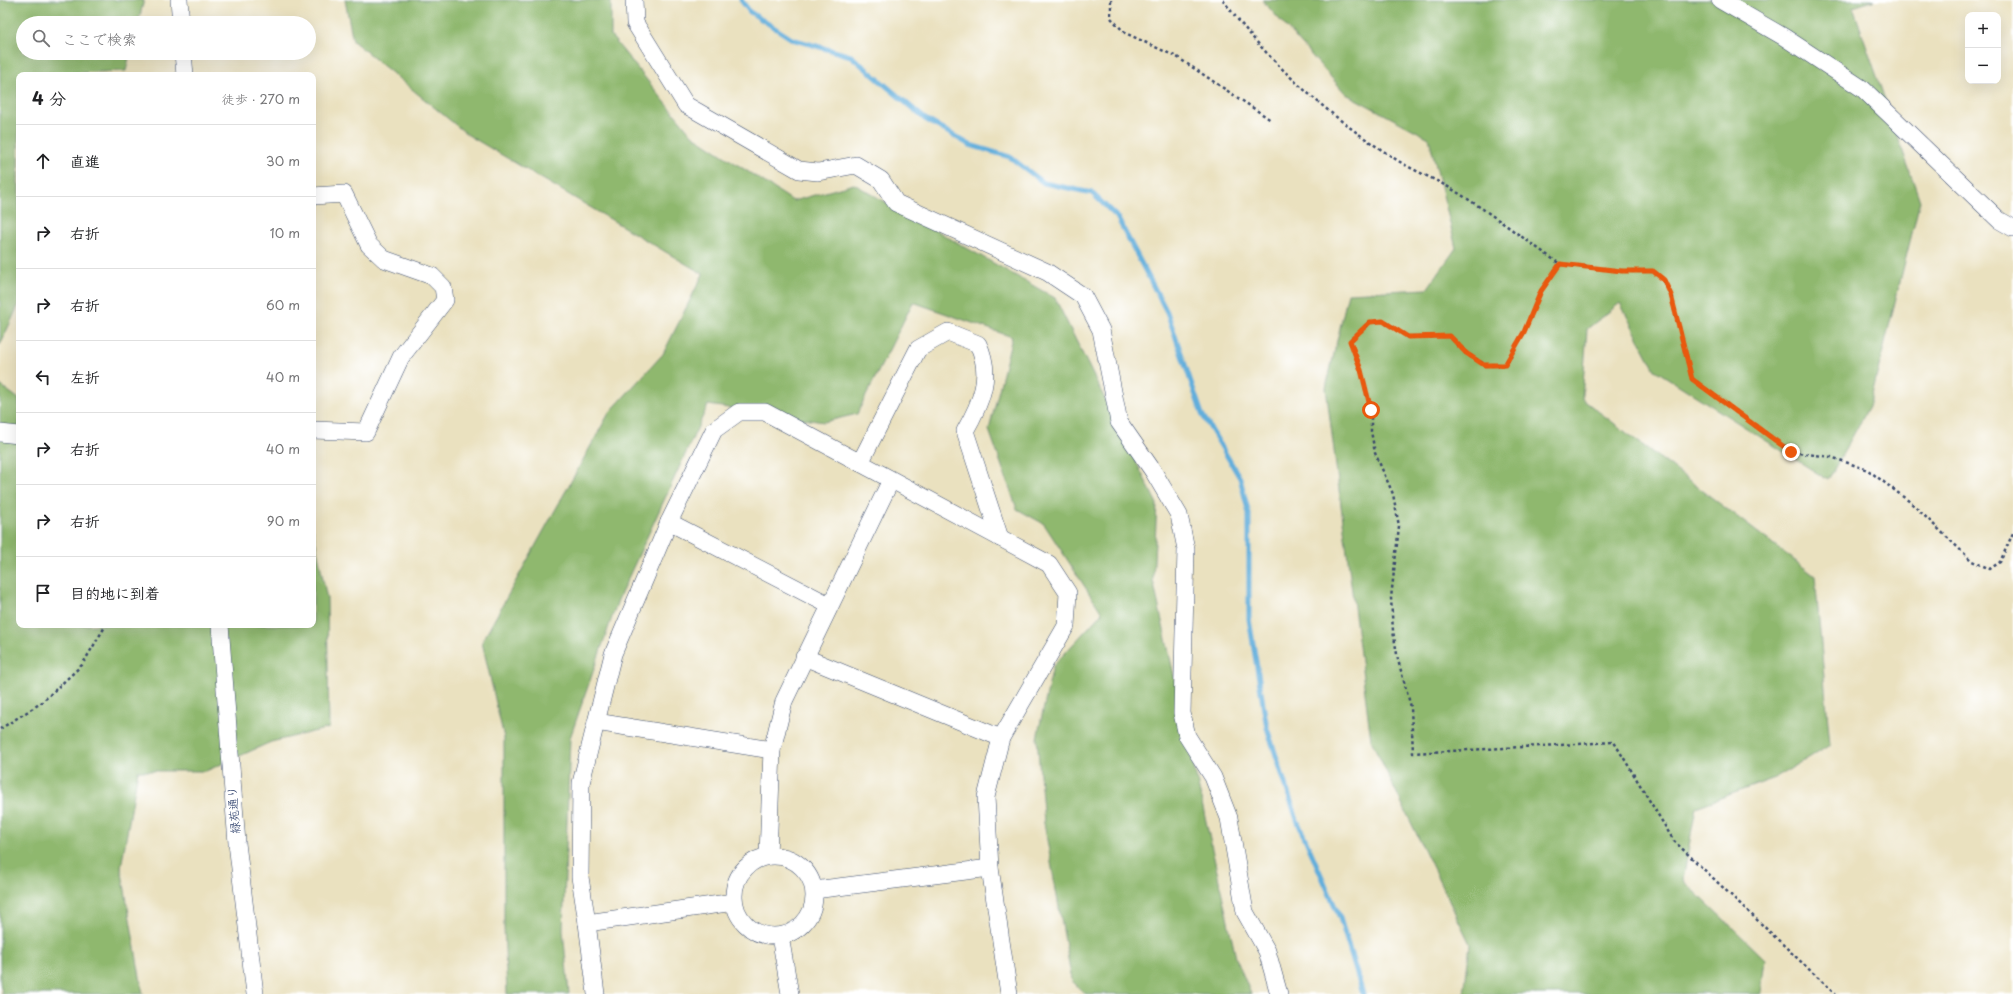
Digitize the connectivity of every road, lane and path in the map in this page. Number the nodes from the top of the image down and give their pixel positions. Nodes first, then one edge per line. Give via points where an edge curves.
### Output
1 (179, 0) edge
2 (634, 0) edge
3 (1111, 0) edge
4 (1223, 0) edge
5 (1720, 0) edge
6 (180, 16) edge
7 (184, 60) edge
8 (185, 72) edge
9 (1270, 120) dead end
10 (316, 196) edge
11 (2013, 228) edge
12 (1560, 264) junction
13 (316, 430) edge
14 (0, 433) edge
15 (16, 435) edge
16 (860, 463) junction
17 (891, 480) junction
18 (670, 522) junction
19 (2013, 533) edge
20 (1000, 538) junction
21 (829, 605) junction
22 (104, 628) edge
23 (220, 628) edge
24 (804, 657) junction
25 (596, 722) junction
26 (0, 729) edge
27 (1001, 738) junction
28 (772, 750) junction
29 (768, 856) junction
30 (990, 868) junction
31 (814, 890) junction
32 (734, 902) junction
33 (587, 923) junction
34 (780, 936) junction
35 (255, 994) edge
36 (596, 994) edge
37 (790, 994) edge
38 (1009, 994) edge
39 (1279, 994) edge
40 (1835, 994) edge

1 - 6 street
2 - 39 street via 635,22 686,105 798,170 818,172 856,165 881,180 896,203 1047,272 1083,296 1101,330 1119,422 1153,471 1179,515 1186,549 1182,713 1187,736 1212,777 1229,818 1245,912 1267,951
3 - 9 path via 1111,18 1125,33 1177,57
4 - 12 path via 1242,27 1284,71 1328,110 1391,157 1451,188
5 - 11 street via 1784,37 1863,89 1999,220
7 - 8 street
10 - 13 street via 344,194 369,245 384,259 432,276 443,287 445,300 401,357 366,432
12 - 19 path via 1622,271 1653,271 1664,280 1671,295 1692,379 1791,452 1831,457 1868,470 1910,502 1972,561 1990,569 2000,562
12 - 40 path via 1541,291 1524,332 1505,365 1484,365 1466,353 1450,336 1408,337 1383,321 1370,322 1350,341 1361,370 1371,410 1375,453 1393,494 1399,526 1391,598 1393,631 1411,708 1413,753 1614,742 1674,841
14 - 15 street
16 - 17 street
16 - 18 street via 765,412 739,412 714,430
16 - 20 street via 918,349 948,332 978,344 984,357 986,374 979,407 965,431
17 - 20 street
17 - 21 street
18 - 21 street
18 - 25 street via 613,654
20 - 27 street via 1049,564 1068,593 1066,626
21 - 24 street
22 - 26 path via 82,665 41,703
23 - 35 street, 緑苑通り via 237,843
24 - 27 street
24 - 28 street via 784,701
25 - 28 street
25 - 33 street via 581,783 580,876
27 - 30 street via 986,797
28 - 29 street
29 - 31 street via 783,856 798,863 809,874
29 - 32 street via 753,861 741,872 734,886
30 - 31 street
30 - 38 street
31 - 34 street via 813,905 807,920 795,930
32 - 33 street
32 - 34 street via 739,917 750,929 764,935
33 - 36 street
34 - 37 street

